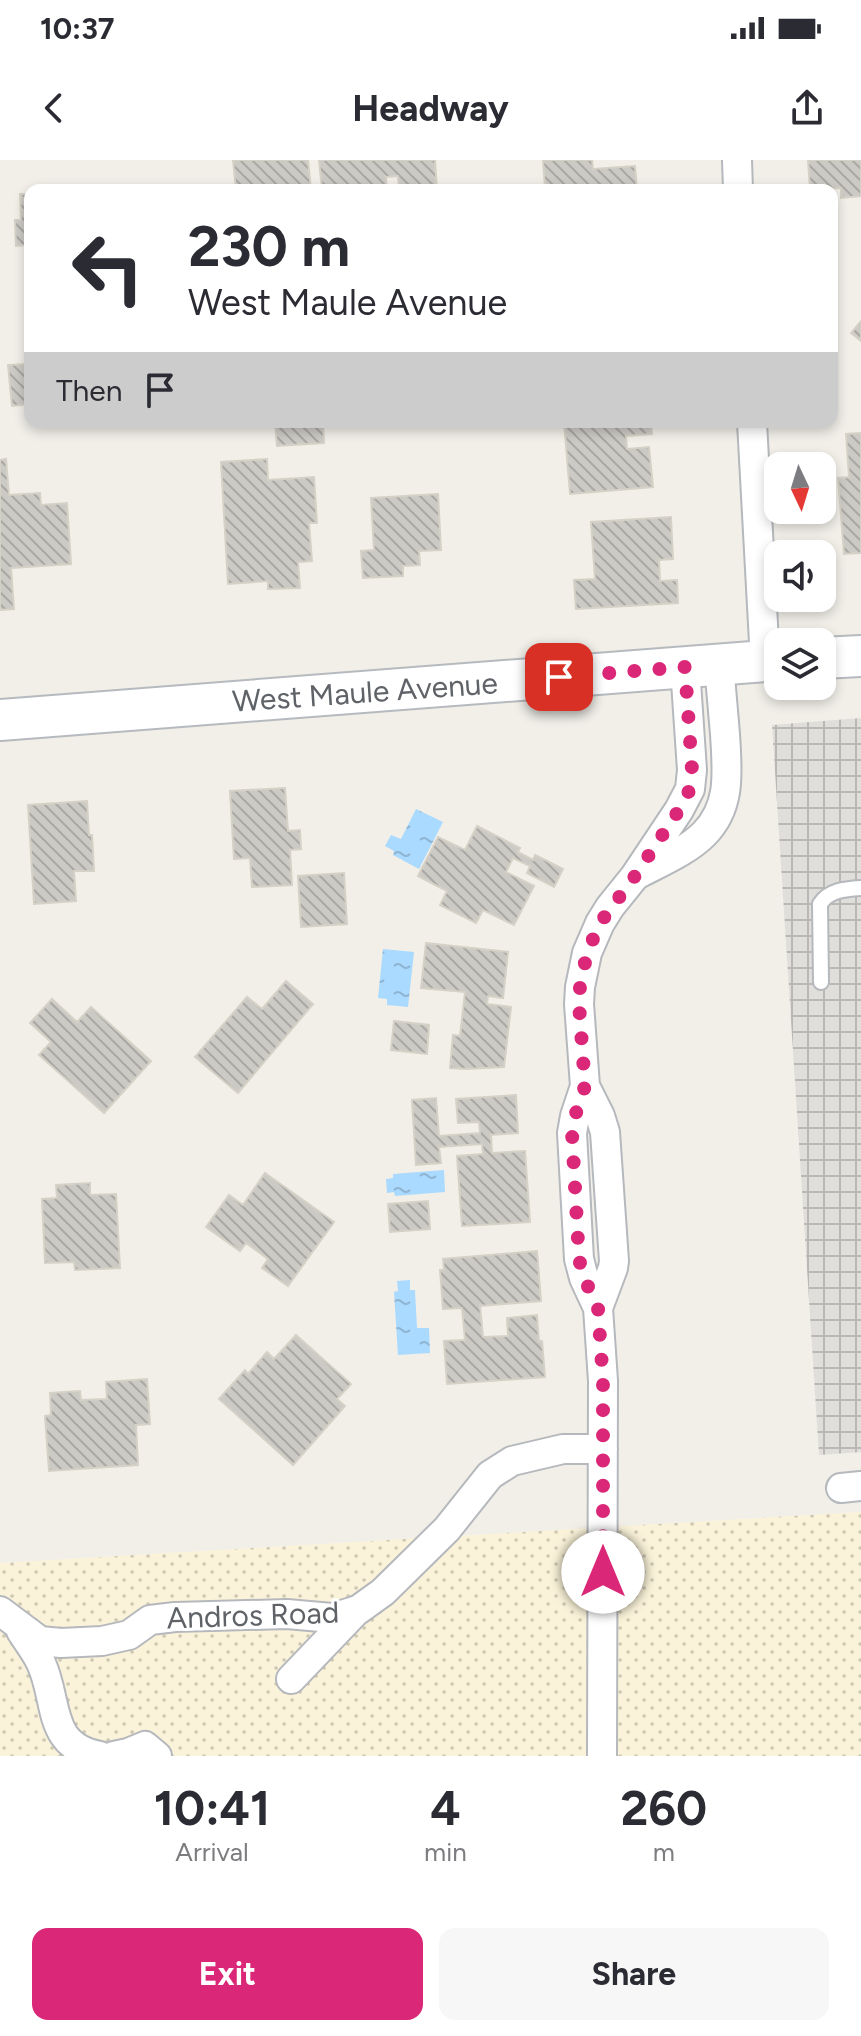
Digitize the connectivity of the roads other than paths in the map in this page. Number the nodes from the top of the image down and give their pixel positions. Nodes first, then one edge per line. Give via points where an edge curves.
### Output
1 (737, 160) edge
2 (738, 184) edge
3 (753, 428) edge
4 (769, 628) edge
5 (861, 656) edge
6 (836, 657) edge
7 (764, 662) edge
8 (702, 666) junction
9 (0, 720) edge
10 (861, 888) edge
11 (821, 982) dead end
12 (603, 1449) junction
13 (358, 1610) junction
14 (8, 1617) edge
15 (291, 1679) dead end
16 (100, 1756) edge
17 (114, 1756) edge
18 (157, 1756) edge
19 (602, 1756) edge

1 - 2 street
3 - 4 street
5 - 6 street
7 - 8 street, West Maule Avenue
8 - 9 street, West Maule Avenue
8 - 12 street via 692,770 719,813 693,843 635,876 600,923 583,971 579,1004 585,1086 605,1132 614,1261 598,1308
10 - 11 lane via 837,891 820,904
12 - 13 street, Andros Road via 563,1449 512,1461 490,1475 447,1529
12 - 19 street
13 - 14 street, Andros Road via 332,1618 175,1617 150,1620 129,1635 61,1643 40,1641
13 - 15 street
14 - 16 street via 41,1662 58,1728 71,1744
17 - 18 street via 145,1746

